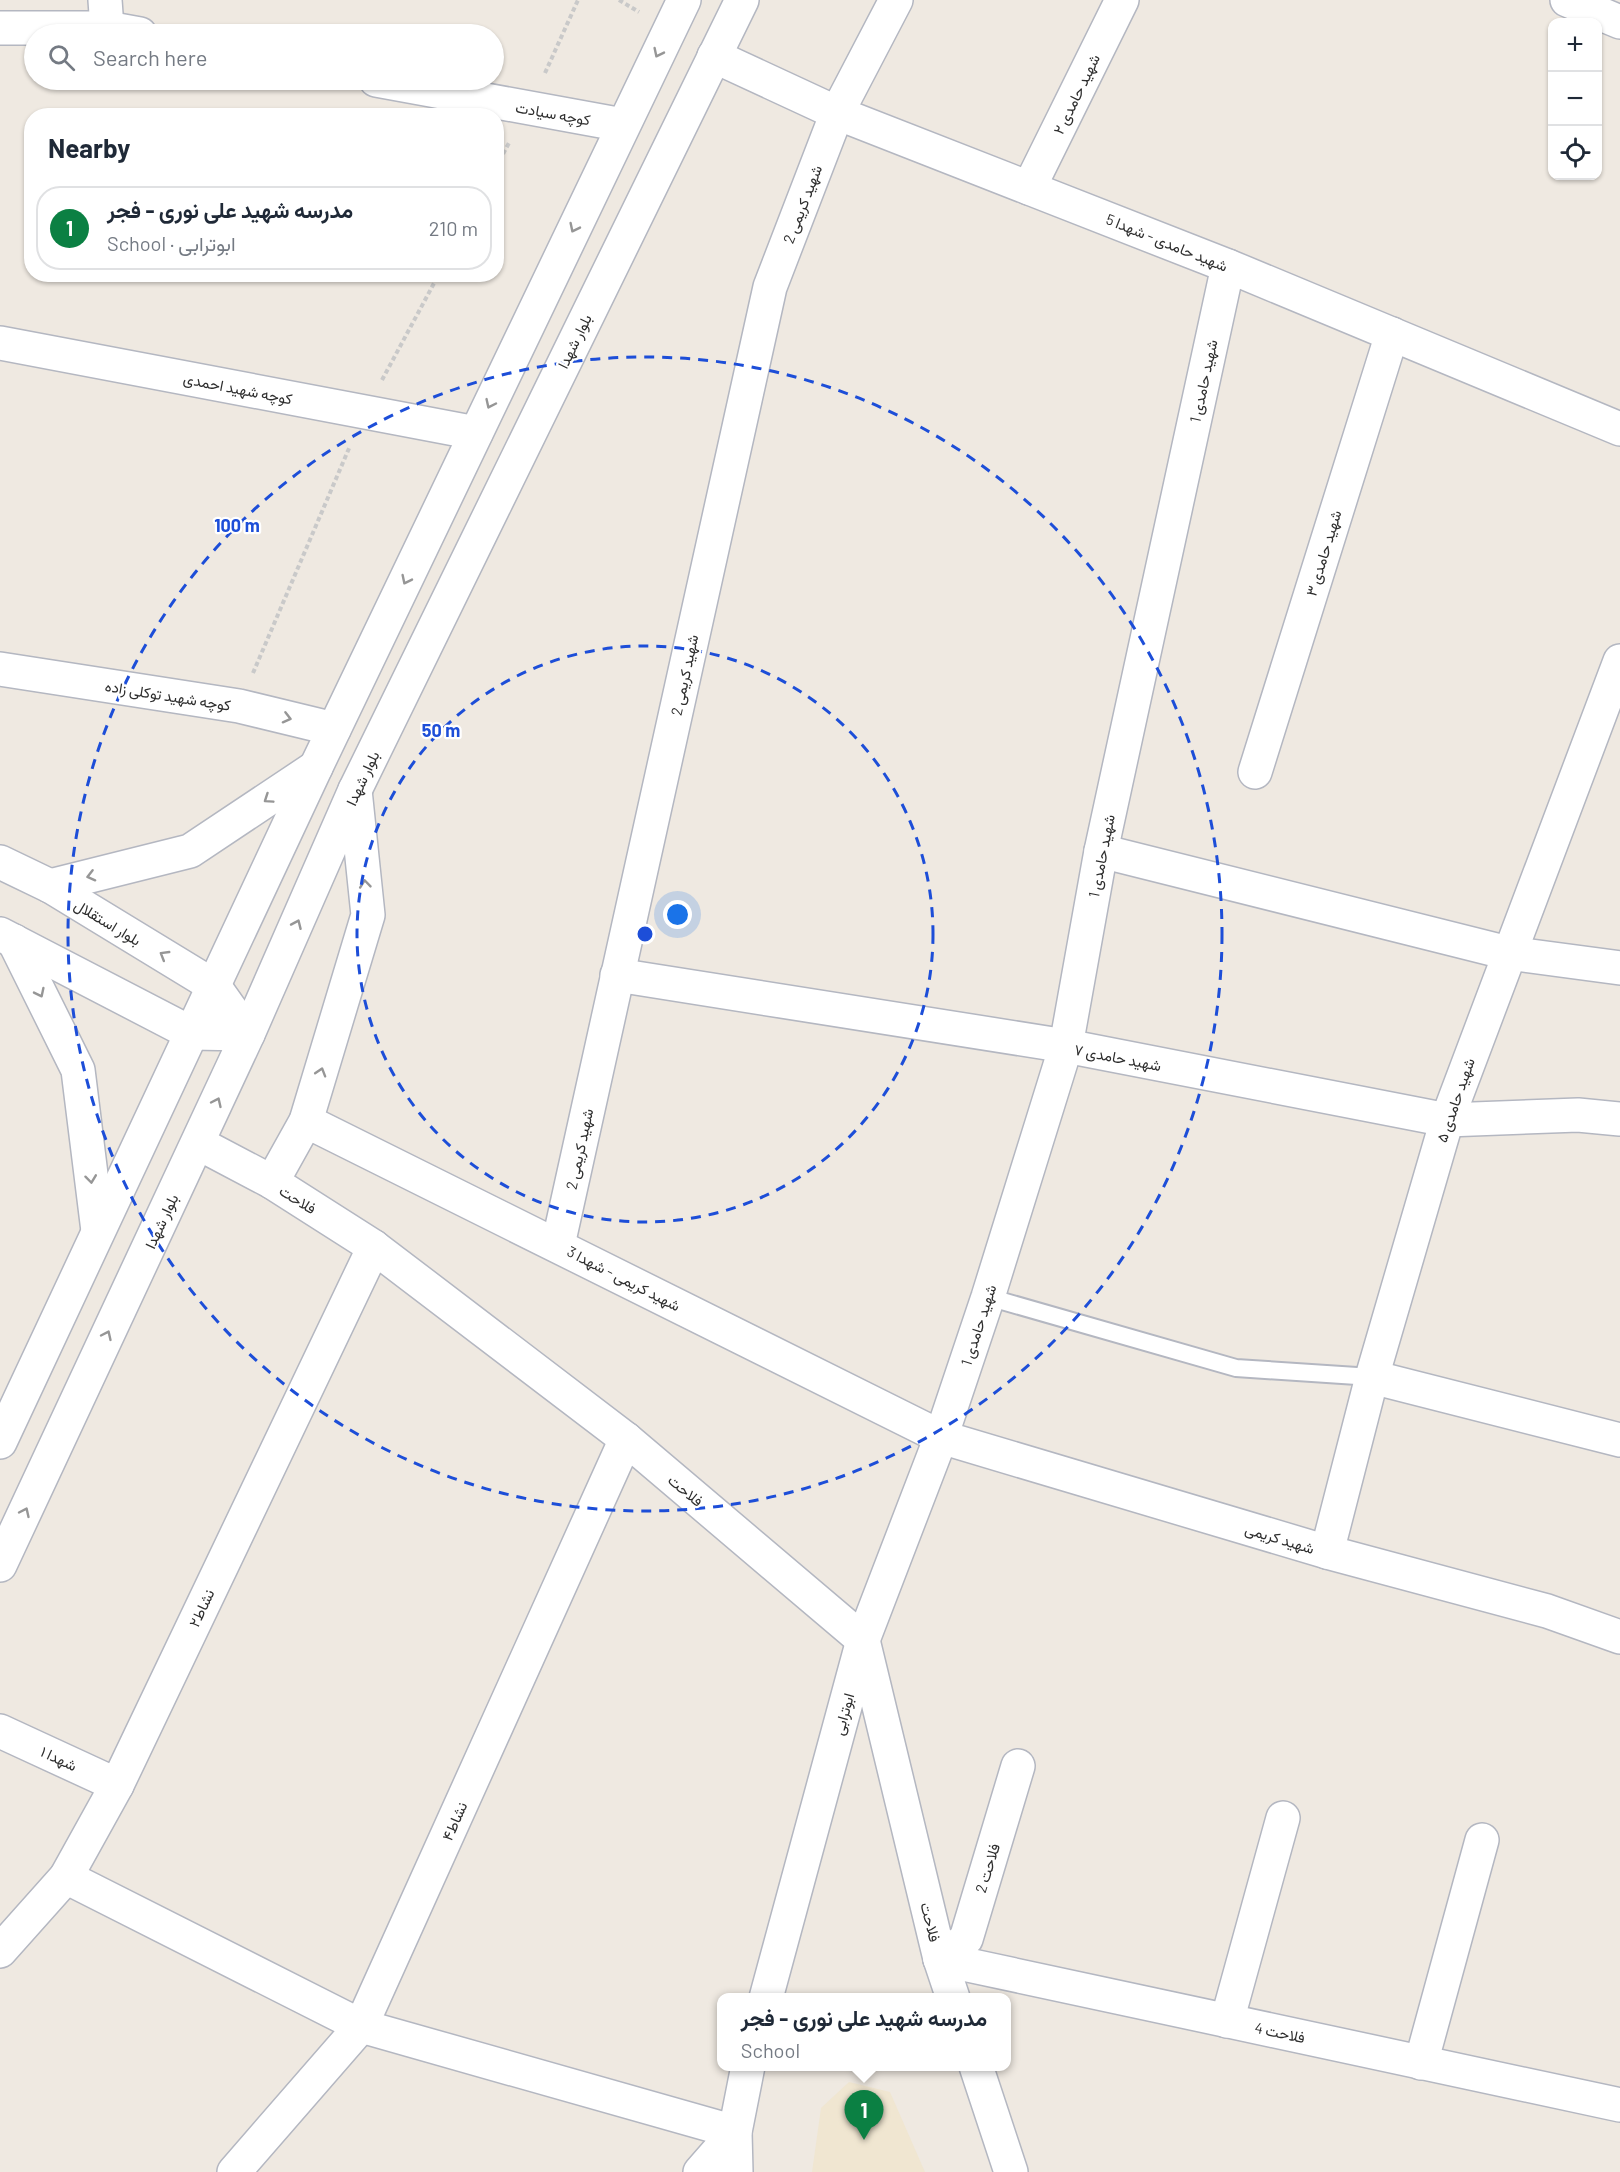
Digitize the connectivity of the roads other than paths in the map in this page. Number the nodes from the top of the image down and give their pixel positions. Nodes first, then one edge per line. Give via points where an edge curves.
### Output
1 (684, 0) edge
2 (742, 0) edge
3 (896, 0) edge
4 (1122, 0) edge
5 (1567, 0) edge
6 (106, 14) edge
7 (1619, 18) edge
8 (30, 24) edge
9 (123, 24) edge
10 (24, 25) edge
11 (0, 28) edge
12 (714, 56) junction
13 (429, 90) edge
14 (837, 113) junction
15 (623, 125) junction
16 (1029, 188) junction
17 (1228, 266) junction
18 (1392, 334) junction
19 (0, 343) edge
20 (1620, 429) edge
21 (476, 434) junction
22 (1620, 661) edge
23 (0, 669) edge
24 (334, 729) junction
25 (316, 767) junction
26 (1255, 772) dead end
27 (356, 790) junction
28 (1101, 851) junction
29 (0, 862) edge
30 (50, 886) junction
31 (7, 937) edge
32 (1508, 953) junction
33 (1620, 968) edge
34 (617, 975) junction
35 (214, 986) junction
36 (191, 1034) junction
37 (248, 1035) junction
38 (1066, 1046) junction
39 (1620, 1119) edge
40 (1447, 1120) junction
41 (306, 1121) junction
42 (198, 1143) junction
43 (272, 1182) junction
44 (98, 1231) junction
45 (558, 1245) junction
46 (374, 1247) junction
47 (988, 1297) junction
48 (1372, 1377) junction
49 (941, 1437) junction
50 (626, 1439) junction
51 (1620, 1440) edge
52 (0, 1442) edge
53 (1327, 1552) junction
54 (0, 1565) edge
55 (1620, 1637) edge
56 (863, 1640) junction
57 (0, 1731) edge
58 (1018, 1766) dead end
59 (117, 1785) junction
60 (1282, 1818) dead end
61 (1482, 1840) dead end
62 (66, 1877) junction
63 (0, 1951) edge
64 (940, 1959) junction
65 (767, 1993) edge
66 (951, 1993) edge
67 (1227, 2021) junction
68 (361, 2026) junction
69 (1421, 2063) junction
70 (747, 2071) edge
71 (977, 2071) edge
72 (1620, 2105) edge
73 (735, 2132) junction
74 (234, 2172) edge
75 (700, 2172) edge
76 (736, 2172) edge
77 (1011, 2172) edge

1 -> 15 street
2 - 12 street, بلوار شهدا
3 - 14 street, شهيد کريمی 2
4 - 16 street, شهید حامدی ۲
5 - 7 street
6 - 8 street
6 - 9 street
10 - 11 street
12 - 14 street, شهید حامدی - شهدا 5
12 - 27 street, بلوار شهدا
13 - 15 street, کوچه سیادت
14 - 16 street, شهید حامدی - شهدا 5
14 - 34 street, شهيد کريمی 2 via 770,287
15 -> 21 street
16 - 17 street, شهید حامدی - شهدا 5
17 - 18 street, شهید حامدی - شهدا 5
17 - 28 street, شهيد حامدی 1
18 - 20 street, شهید حامدی - شهدا 5
18 - 26 street, شهید حامدی ۳
19 - 21 street, کوچه شهید احمدی
21 -> 24 street
22 - 32 street, شهید حامدی ۵
23 -> 24 street, کوچه شهید توکلی زاده via 239,706
24 - 25 street
25 -> 30 street via 190,850
25 - 35 street
37 -> 27 street, بلوار شهدا
41 -> 27 street via 368,915
28 - 32 street
28 - 38 street, شهيد حامدی 1
29 - 30 street, بلوار استقلال
35 -> 30 street, بلوار استقلال
31 - 36 street
31 -> 44 street via 78,1071
32 - 33 street
32 - 40 street, شهید حامدی ۵
34 - 38 street, شهید حامدی ۷
34 - 45 street, شهيد کريمی 2
35 - 36 street
35 - 37 street
36 - 37 street
36 - 44 street
42 -> 37 street, بلوار شهدا
38 - 40 street, شهید حامدی ۷
38 - 47 street, شهيد حامدی 1
39 - 40 street, شهید حامدی ۷ via 1578,1114
40 - 48 street, شهید حامدی ۵
41 - 43 street
41 - 45 street, شهيد کريمی - شهدا 3
42 - 43 street, فلاحت
54 -> 42 street, بلوار شهدا
43 - 46 street, فلاحت
44 - 52 street
45 - 49 street, شهيد کريمی - شهدا 3
46 - 50 street, فلاحت
46 - 59 street, نشاط۲
47 - 48 lane via 1236,1368
47 - 49 street, شهيد حامدی 1
48 - 51 street
48 - 53 street, شهید حامدی ۵
49 - 53 street, شهید کریمی
49 - 56 street, ابوترابی
50 - 56 street, فلاحت
50 - 68 street, نشاط۴
53 - 55 street, شهید کریمی via 1547,1611
56 - 64 street, فلاحت
56 - 65 street, ابوترابی
57 - 59 street, شهدا ۱
58 - 64 street, فلاحت 2 via 966,1938
59 - 62 street, نشاط۲
60 - 67 street
61 - 69 street
62 - 63 street, نشاط۲
62 - 68 street
64 - 66 street, فلاحت
64 - 67 street, فلاحت 4
67 - 69 street, فلاحت 4
68 - 73 street
68 - 74 street, نشاط۴
69 - 72 street, فلاحت 4
70 - 73 street
71 - 77 street
73 - 75 street
73 - 76 street

